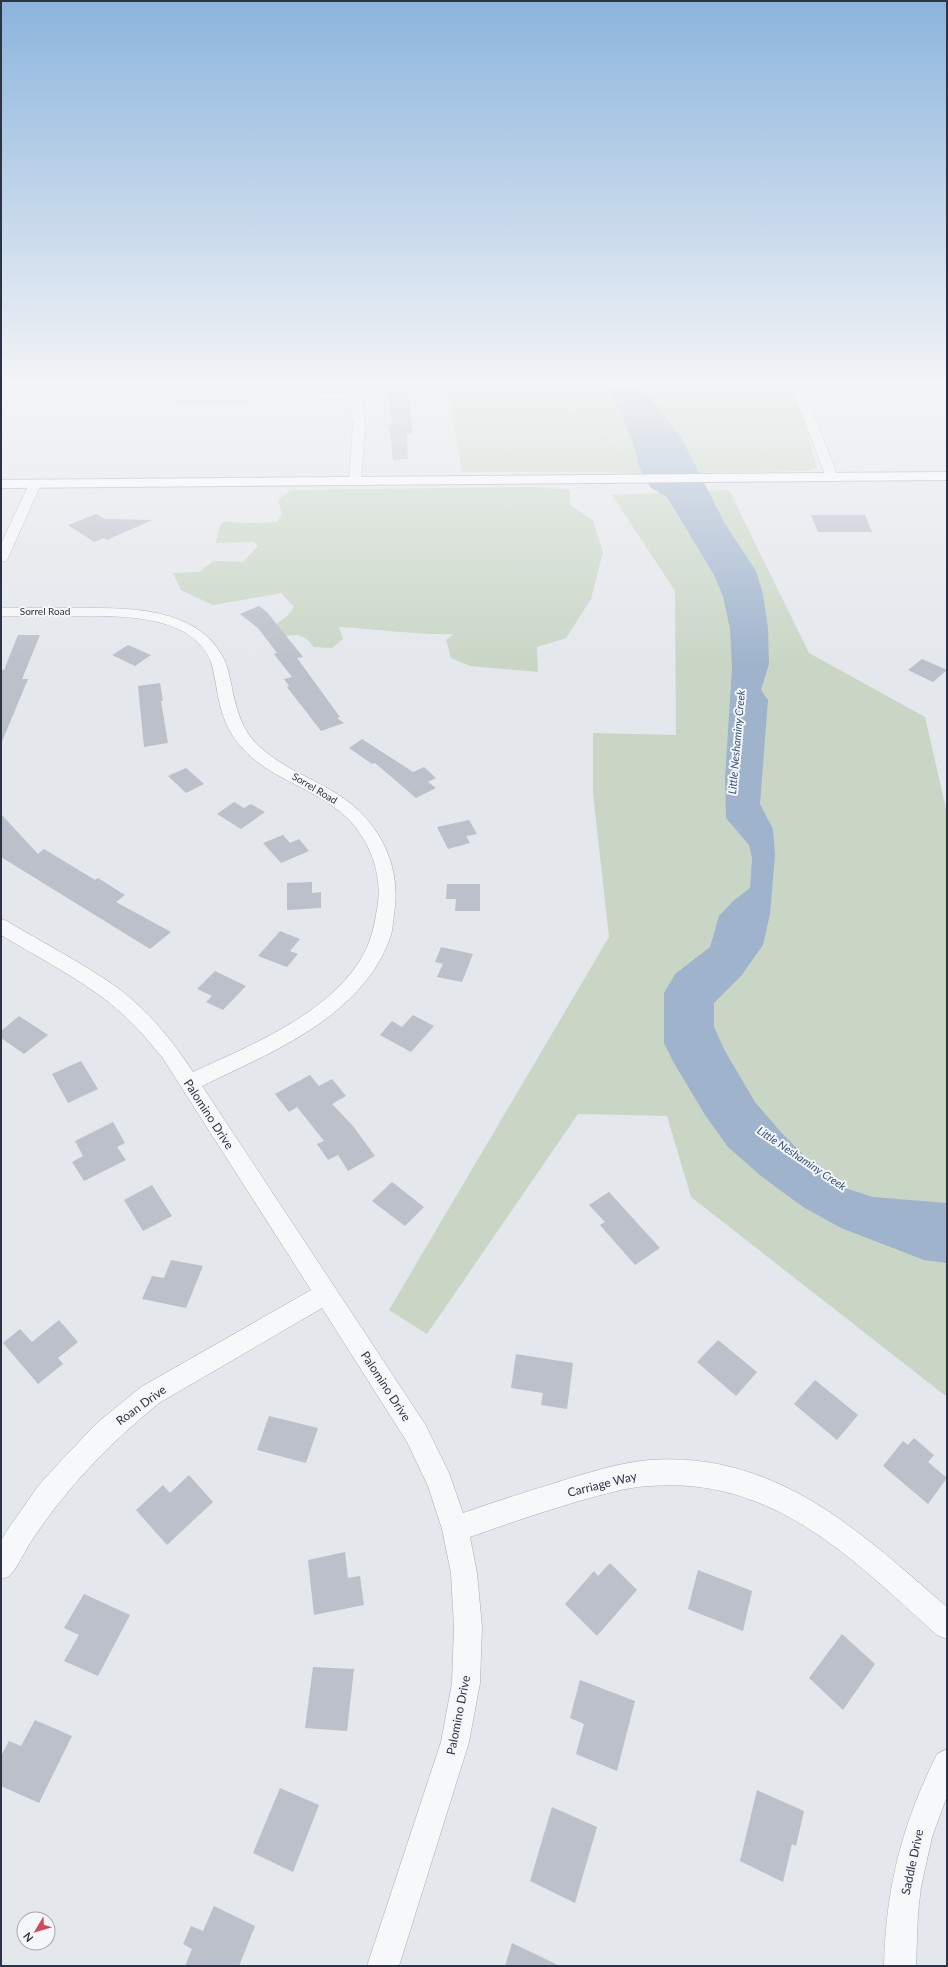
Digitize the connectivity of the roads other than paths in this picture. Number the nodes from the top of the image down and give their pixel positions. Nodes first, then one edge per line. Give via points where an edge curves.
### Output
1 (732, 479) edge
2 (354, 481) joint
3 (1, 484) edge
4 (35, 484) junction
5 (1, 558) edge
6 (1, 612) edge
7 (1, 926) edge
8 (189, 1083) junction
9 (325, 1294) junction
10 (455, 1529) junction
11 (1, 1566) edge
12 (947, 1624) edge
13 (947, 1764) edge
14 (383, 1966) edge
15 (900, 1966) edge

1 - 2 street
2 - 4 street
3 - 4 street
4 - 5 street
6 - 8 street, Sorrel Road via 136,613 169,621 194,633 215,655 230,715 244,740 271,762 331,796 367,830 379,850 385,867 387,910 382,936 365,969 350,987 310,1021 281,1039
7 - 8 street, Palomino Drive via 122,1002 148,1025
8 - 9 street, Palomino Drive
9 - 10 street, Palomino Drive via 416,1433 440,1482
9 - 11 street, Roan Drive via 150,1395 129,1411 70,1467 51,1489 18,1536
10 - 12 street, Carriage Way via 516,1507 616,1478 650,1473 718,1477 752,1486 786,1500 819,1518
10 - 14 street, Palomino Drive via 465,1582 468,1627 466,1683 455,1742
13 - 15 street, Saddle Drive via 923,1817 907,1874 900,1935

